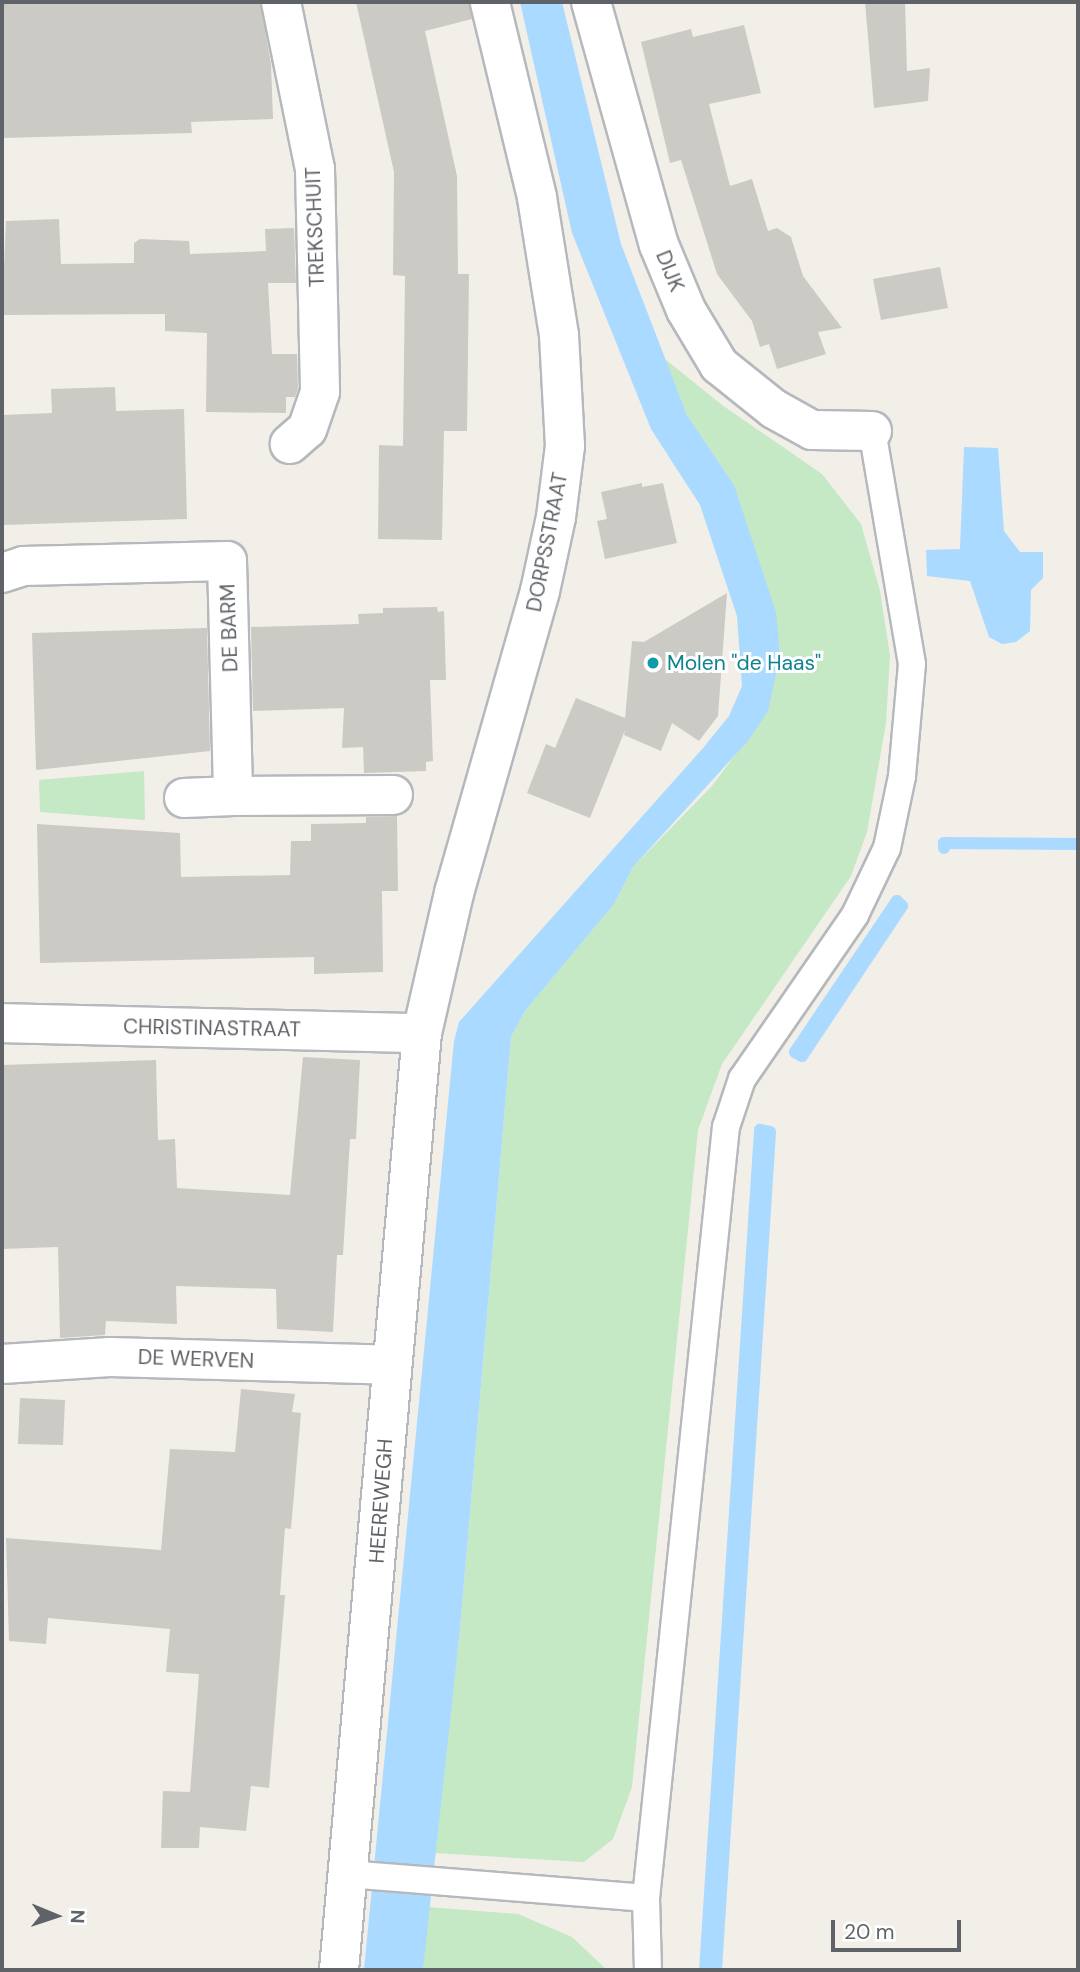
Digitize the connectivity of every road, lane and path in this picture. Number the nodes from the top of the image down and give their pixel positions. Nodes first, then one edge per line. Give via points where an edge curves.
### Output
1 (281, 2) edge
2 (490, 2) edge
3 (591, 2) edge
4 (872, 431) joint
5 (289, 444) dead end
6 (2, 573) edge
7 (393, 795) dead end
8 (233, 796) junction
9 (184, 798) dead end
10 (2, 1023) edge
11 (422, 1032) junction
12 (2, 1364) edge
13 (391, 1365) junction
14 (360, 1874) junction
15 (646, 1898) junction
16 (339, 1970) edge
17 (648, 1970) edge

1 - 5 street, TREKSCHUIT via 315,169 320,378 307,429
2 - 11 street, DORPSSTRAAT via 537,197 559,335 565,446 540,591 454,893
3 - 4 street, DIJK via 659,245 686,310 719,365 774,409 812,430
4 - 15 lane via 912,664 902,776 887,848 855,915 742,1079 726,1127
6 - 8 street, DE BARM via 23,566 227,561
7 - 8 street
8 - 9 street
10 - 11 street, CHRISTINASTRAAT
11 - 13 street, HEEREWEGH
12 - 13 street, DE WERVEN via 110,1357
13 - 14 street, HEEREWEGH
14 - 15 lane
14 - 16 street, HEEREWEGH
15 - 17 lane

